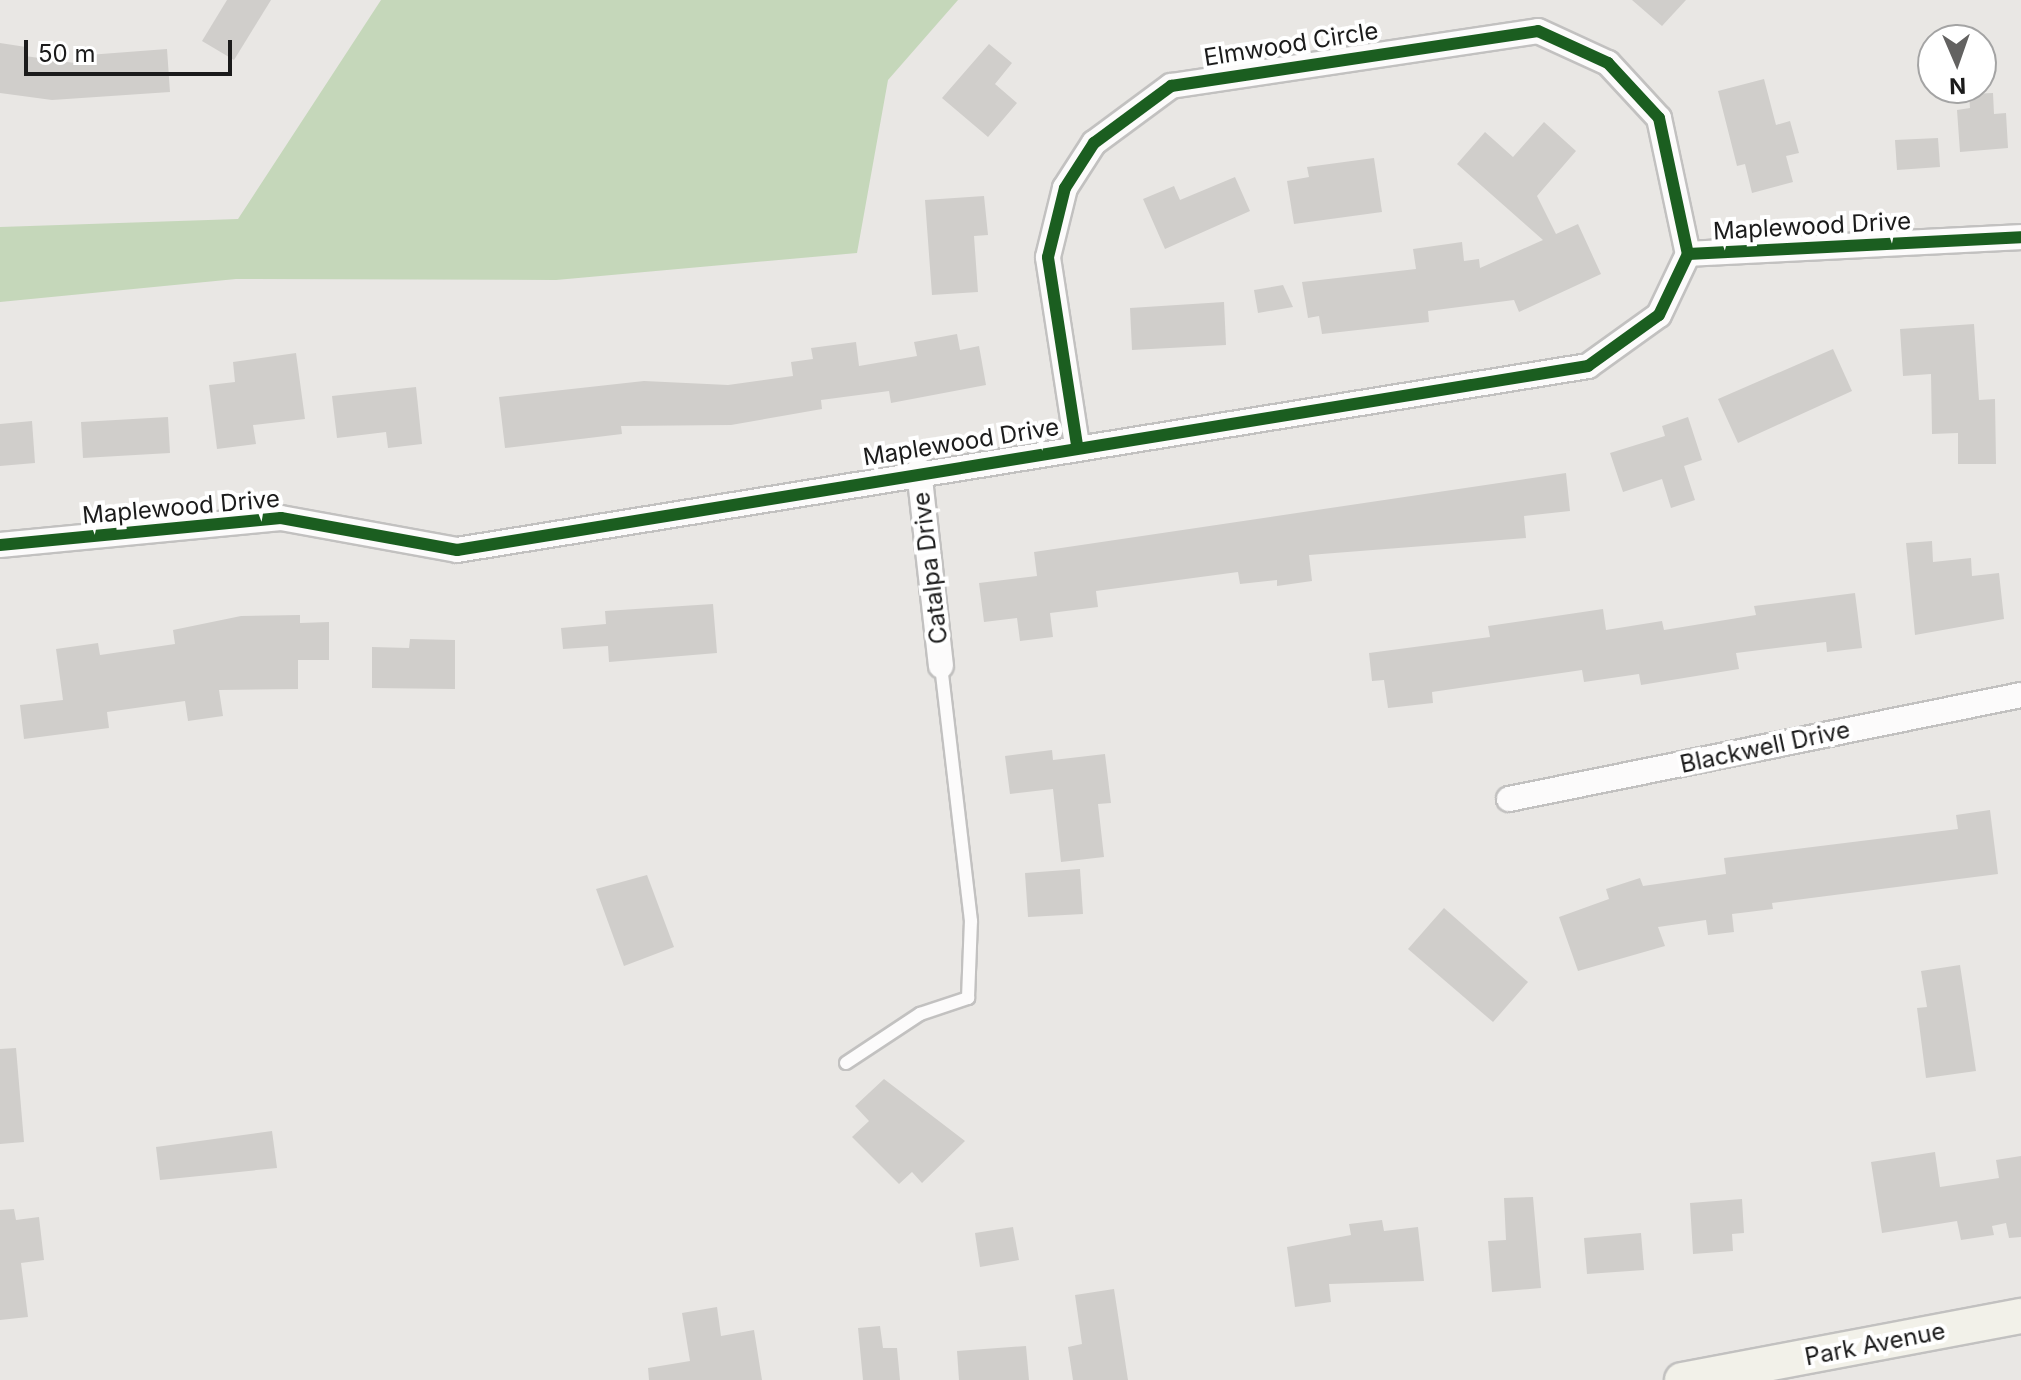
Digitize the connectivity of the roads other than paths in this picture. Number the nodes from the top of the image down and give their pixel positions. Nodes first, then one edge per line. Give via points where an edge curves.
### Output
1 (2021, 237) edge
2 (1688, 254) junction
3 (1077, 445) junction
4 (919, 470) junction
5 (0, 545) edge
6 (941, 666) joint
7 (2021, 695) edge
8 (1509, 799) dead end
9 (846, 1063) dead end
10 (2021, 1316) edge
11 (1682, 1380) edge

1 - 2 street, Maplewood Drive
2 - 3 street, Maplewood Drive via 1659,315 1588,366
2 - 3 street, Elmwood Circle via 1659,118 1608,63 1538,31 1171,86 1094,143 1065,188 1048,257
3 - 4 street, Maplewood Drive
4 - 5 street, Maplewood Drive via 457,550 281,518
4 - 6 street, Catalpa Drive
6 - 9 lane via 971,921 968,998 920,1014
7 - 8 street, Blackwell Drive
10 - 11 street, Park Avenue

